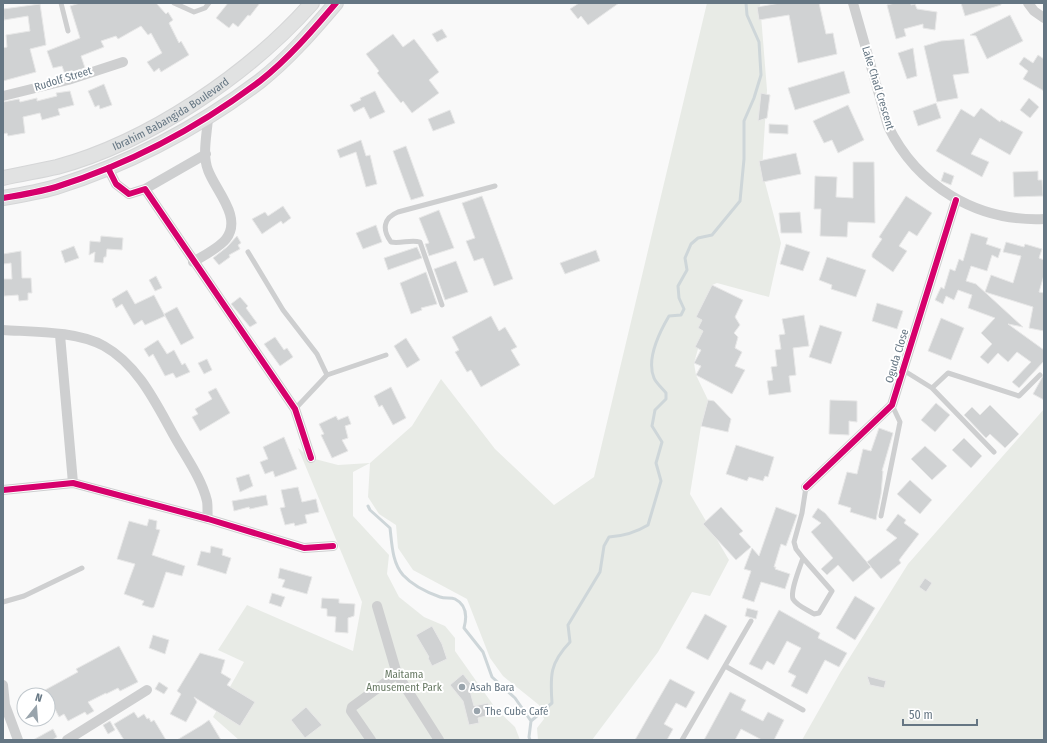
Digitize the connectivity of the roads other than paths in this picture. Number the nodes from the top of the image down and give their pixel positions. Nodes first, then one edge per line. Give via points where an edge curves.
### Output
1 (61, 3) edge
2 (174, 3) edge
3 (209, 3) edge
4 (312, 3) edge
5 (336, 3) edge
6 (853, 3) edge
7 (1028, 3) edge
8 (1044, 18) edge
9 (68, 31) dead end
10 (123, 62) dead end
11 (3, 96) edge
12 (208, 118) junction
13 (206, 154) junction
14 (108, 168) junction
15 (3, 178) edge
16 (495, 186) dead end
17 (145, 189) junction
18 (3, 198) edge
19 (956, 200) junction
20 (1044, 219) edge
21 (248, 252) dead end
22 (193, 262) junction
23 (442, 305) dead end
24 (3, 330) edge
25 (60, 335) junction
26 (386, 355) dead end
27 (903, 370) junction
28 (327, 375) junction
29 (1040, 375) dead end
30 (932, 388) junction
31 (892, 406) junction
32 (295, 409) junction
33 (994, 452) dead end
34 (311, 458) dead end
35 (72, 483) junction
36 (806, 487) joint
37 (3, 490) edge
38 (882, 516) dead end
39 (208, 519) junction
40 (333, 546) dead end
41 (803, 558) junction
42 (82, 568) dead end
43 (3, 602) edge
44 (377, 606) dead end
45 (751, 621) dead end
46 (725, 666) junction
47 (397, 674) junction
48 (3, 685) edge
49 (147, 690) dead end
50 (803, 710) dead end
51 (18, 740) edge
52 (67, 740) edge
53 (372, 740) edge
54 (439, 740) edge
55 (682, 740) edge

1 - 9 lane
2 - 3 lane via 194,12 205,8
4 - 15 street, Ibrahim Babangida Boulevard via 242,68 204,97 170,117 131,138 65,164
5 - 12 street, Ibrahim Babangida Boulevard via 297,46 260,80
6 - 19 street, Lake Chad Crescent via 888,126 896,143 924,177
7 - 8 street
10 - 11 street, Rudolf Street via 68,80
12 - 13 street
12 - 14 street, Ibrahim Babangida Boulevard
13 - 17 street
13 - 22 street via 208,170 228,207 230,225 225,240
14 - 17 street via 116,184 129,194
14 - 18 street, Ibrahim Babangida Boulevard via 55,187
16 - 23 lane via 398,212 386,221 384,228 391,242 420,242
17 - 22 street
19 - 20 street, Lake Chad Crescent via 993,214 1025,220
19 - 27 street, Oguda Close
21 - 28 lane via 283,310 317,354
22 - 32 street
24 - 25 street
25 - 35 street
25 - 39 street via 82,338 104,346 128,364 148,389 201,484 207,502
26 - 28 lane
27 - 30 lane
27 - 31 street, Oguda Close
28 - 32 lane
29 - 30 lane via 1019,396 948,373
30 - 33 lane
31 - 36 street, Oguda Close
31 - 38 lane via 900,422
32 - 34 street
35 - 37 street
35 - 39 street
36 - 41 lane via 794,542
39 - 40 street via 304,548
41 - 41 lane via 832,591 819,613 814,614 793,598
42 - 43 lane via 24,596
44 - 47 street
45 - 46 lane
46 - 50 lane
46 - 55 lane
47 - 53 street via 352,707 351,711
47 - 54 street
48 - 51 street via 5,705
49 - 52 street

